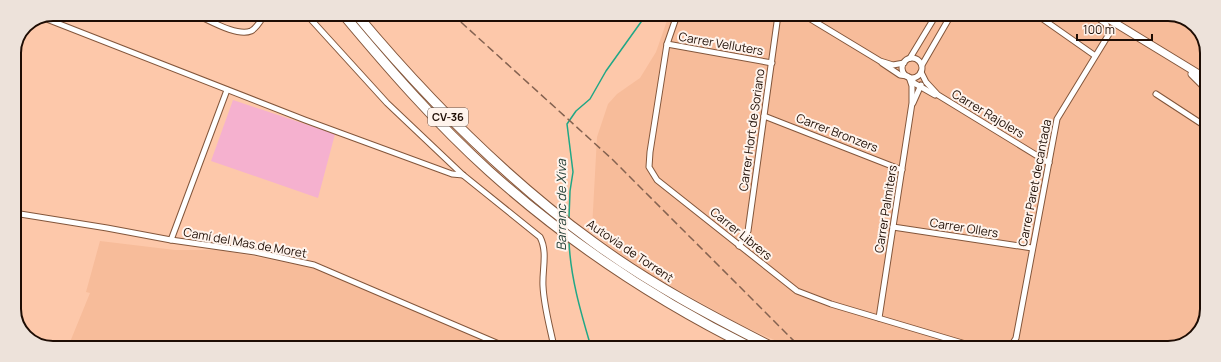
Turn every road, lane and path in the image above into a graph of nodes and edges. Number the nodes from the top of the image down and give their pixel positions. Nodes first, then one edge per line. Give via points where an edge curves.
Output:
1 (52, 21) edge
2 (211, 21) edge
3 (261, 21) edge
4 (312, 21) edge
5 (343, 21) edge
6 (349, 21) edge
7 (362, 21) edge
8 (367, 21) edge
9 (675, 21) edge
10 (777, 21) edge
11 (814, 21) edge
12 (932, 21) edge
13 (948, 21) edge
14 (1046, 21) edge
15 (1102, 21) edge
16 (1111, 21) edge
17 (667, 44) junction
18 (1094, 55) junction
19 (910, 58) junction
20 (880, 61) junction
21 (772, 62) junction
22 (1176, 62) junction
23 (904, 63) junction
24 (922, 65) junction
25 (922, 74) junction
26 (1200, 75) edge
27 (909, 76) junction
28 (1200, 81) edge
29 (420, 87) junction
30 (921, 87) junction
31 (227, 90) junction
32 (929, 92) junction
33 (1156, 94) dead end
34 (917, 96) junction
35 (938, 96) junction
36 (912, 103) junction
37 (764, 116) junction
38 (1200, 120) edge
39 (451, 134) junction
40 (1049, 163) junction
41 (902, 170) junction
42 (464, 175) junction
43 (21, 214) edge
44 (894, 227) junction
45 (171, 240) junction
46 (739, 246) junction
47 (1032, 248) junction
48 (878, 318) junction
49 (492, 341) edge
50 (553, 341) edge
51 (739, 341) edge
52 (761, 341) edge
53 (955, 341) edge
54 (1014, 341) edge

1 - 31 street
2 - 3 street via 240,34 252,31
4 - 42 street via 387,103
5 - 39 highway via 409,96
6 - 39 highway, Autovia de Torrent / CV-36
7 - 29 highway, Autovia de Torrent / CV-36
8 - 29 highway
9 - 17 street, Carrer Librers
10 - 21 street, Carrer Hort de Soriano
11 - 20 street, Carrer Rajolers
12 - 19 street
13 - 24 street
14 - 18 street
15 - 18 street, Carrer Paret decantada via 1106,24 1109,34
16 - 22 street
17 - 21 street, Carrer Velluters
17 - 46 street, Carrer Librers via 650,168 657,180
18 - 40 street, Carrer Paret decantada via 1057,119
19 - 23 street
19 - 24 street
20 - 23 street, Carrer Rajolers via 893,65
20 - 27 street, Carrer Rajolers via 900,75
21 - 37 street, Carrer Hort de Soriano
22 - 26 street
22 - 28 street
23 - 27 street via 903,69
24 - 25 street
25 - 27 street
25 - 30 street, Carrer Palmiters
25 - 35 street, Carrer Rajolers
27 - 30 street, Carrer Rajolers
27 - 36 street, Carrer Palmiters
29 - 52 highway, Autovia de Torrent / CV-36 via 497,164 594,243 672,294
30 - 32 street, Carrer Rajolers
30 - 34 street, Carrer Palmiters
31 - 42 street via 452,174
31 - 45 street
32 - 34 street
32 - 35 street, Carrer Rajolers
33 - 38 street
34 - 36 street, Carrer Palmiters
35 - 40 street, Carrer Rajolers
36 - 41 street, Carrer Palmiters
37 - 41 street, Carrer Bronzers
37 - 46 street, Carrer Hort de Soriano via 748,231
39 - 51 highway, Autovia de Torrent / CV-36 via 490,172 547,220 592,253 668,302
40 - 47 street, Carrer Paret decantada
41 - 44 street, Carrer Palmiters
42 - 50 street via 531,228 543,244 543,286
43 - 45 street, Camí del Mas de Moret
44 - 47 street, Carrer Ollers
44 - 48 street, Carrer Palmiters
45 - 49 street, Camí del Mas de Moret via 255,252 314,265
46 - 48 street, Carrer Librers via 797,291
47 - 54 street, Carrer Paret decantada
48 - 53 street, Carrer Librers

